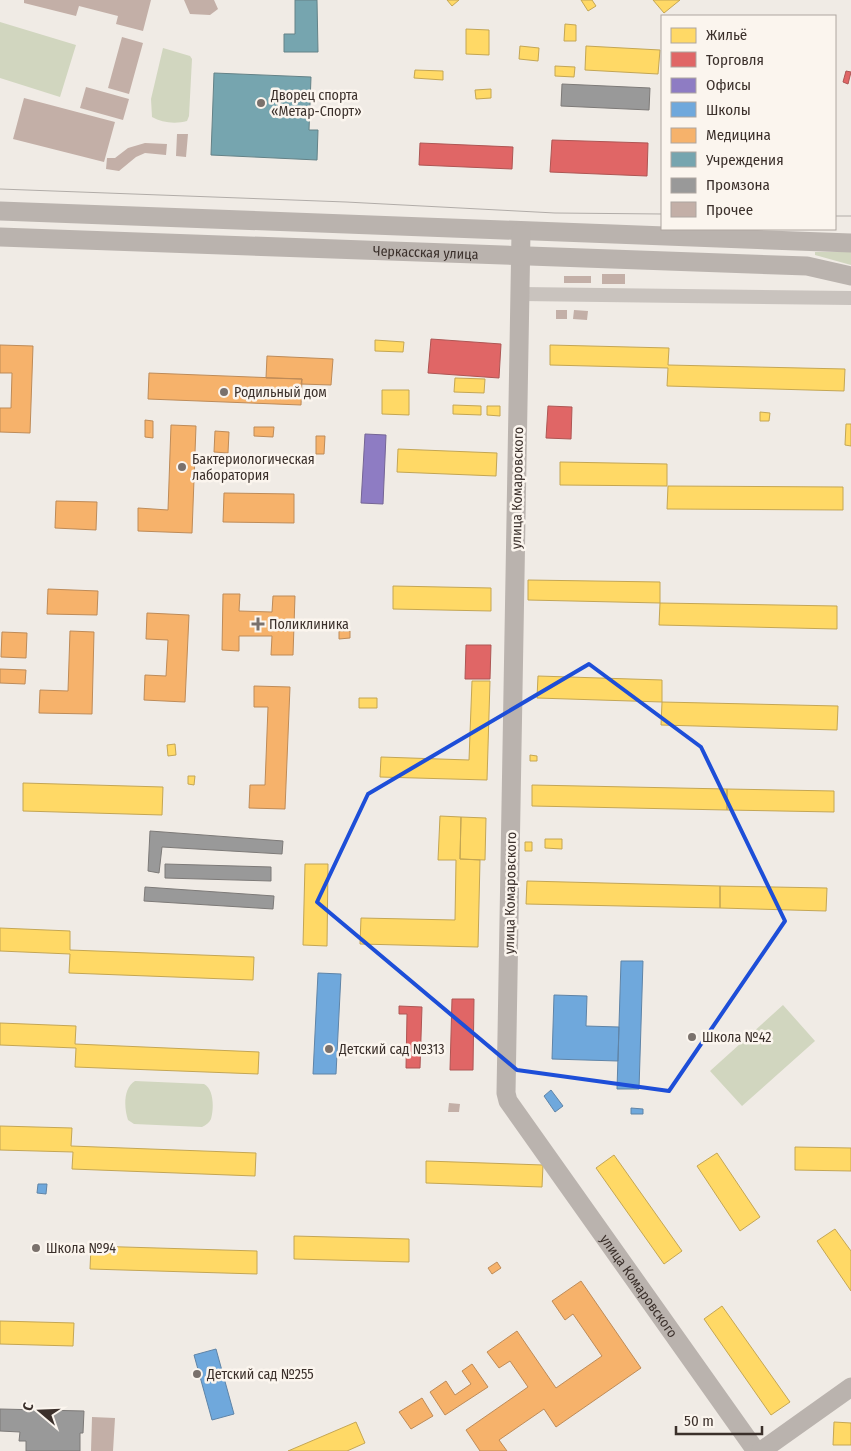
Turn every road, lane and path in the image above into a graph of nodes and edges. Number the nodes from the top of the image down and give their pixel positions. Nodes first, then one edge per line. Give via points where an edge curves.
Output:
1 (0, 212) edge
2 (521, 232) junction
3 (0, 237) edge
4 (851, 243) edge
5 (521, 256) junction
6 (851, 276) edge
7 (521, 294) junction
8 (851, 298) edge
9 (851, 1387) edge
10 (756, 1451) edge
11 (761, 1451) edge

1 - 2 main road, Черкасская улица
2 - 4 main road, Черкасская улица
2 - 5 main road, улица Комаровского
3 - 5 main road, Черкасская улица
5 - 6 main road, Черкасская улица via 807,266
5 - 7 main road, улица Комаровского
7 - 8 street
7 - 10 main road, улица Комаровского via 506,1093 508,1101 563,1180
9 - 11 main road

